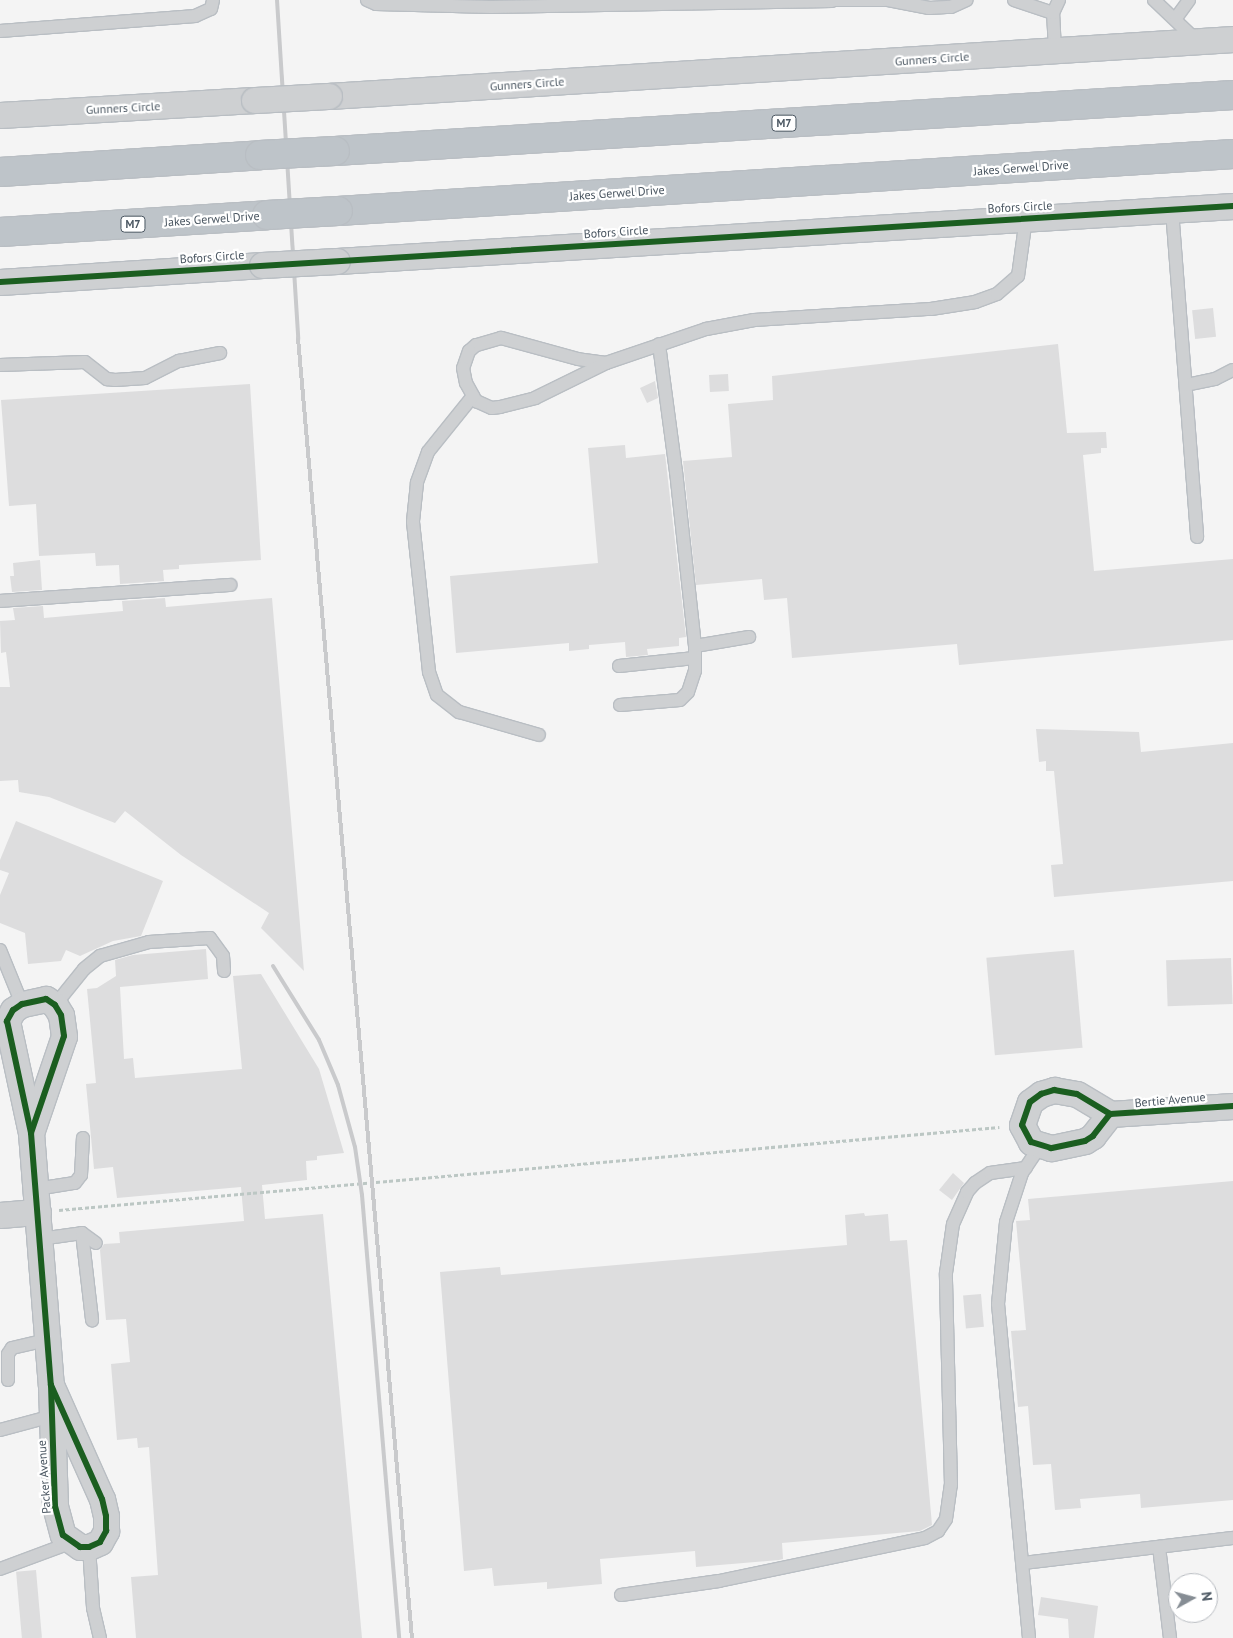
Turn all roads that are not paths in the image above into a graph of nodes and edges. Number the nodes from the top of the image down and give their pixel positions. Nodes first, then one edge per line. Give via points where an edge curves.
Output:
1 (213, 0) edge
2 (367, 0) edge
3 (886, 0) edge
4 (967, 0) edge
5 (1014, 0) edge
6 (1059, 0) edge
7 (1154, 0) edge
8 (1189, 0) edge
9 (831, 1) edge
10 (1053, 13) junction
11 (1176, 18) junction
12 (0, 31) edge
13 (1233, 40) edge
14 (1198, 42) junction
15 (1054, 50) junction
16 (1233, 95) edge
17 (0, 115) edge
18 (1233, 154) edge
19 (0, 172) edge
20 (1233, 206) edge
21 (1172, 210) junction
22 (1026, 218) junction
23 (0, 232) edge
24 (0, 282) edge
25 (659, 344) junction
26 (220, 353) dead end
27 (606, 363) junction
28 (0, 365) edge
29 (1233, 370) edge
30 (1186, 385) junction
31 (473, 396) junction
32 (1197, 537) dead end
33 (230, 585) dead end
34 (0, 602) edge
35 (749, 637) dead end
36 (695, 652) junction
37 (619, 666) dead end
38 (620, 705) dead end
39 (539, 735) dead end
40 (0, 950) edge
41 (224, 971) dead end
42 (55, 1005) junction
43 (12, 1006) edge
44 (1233, 1106) edge
45 (1110, 1114) junction
46 (31, 1133) junction
47 (83, 1138) dead end
48 (1040, 1146) junction
49 (1026, 1168) junction
50 (37, 1200) junction
51 (0, 1215) edge
52 (82, 1233) junction
53 (40, 1239) junction
54 (96, 1243) dead end
55 (92, 1320) dead end
56 (48, 1340) junction
57 (8, 1380) dead end
58 (51, 1385) junction
59 (52, 1416) junction
60 (0, 1430) edge
61 (1233, 1538) edge
62 (80, 1545) junction
63 (1159, 1546) junction
64 (1023, 1563) junction
65 (0, 1569) edge
66 (620, 1594) dead end
67 (100, 1638) edge
68 (1029, 1638) edge
69 (1170, 1638) edge

1 - 12 lane via 211,9 194,16
2 - 9 lane via 376,4 491,8
3 - 4 lane via 929,8 951,8
3 - 9 lane
5 - 10 lane
6 - 10 lane
7 - 11 lane
8 - 11 lane
10 - 15 lane
11 - 14 lane
13 - 14 street, Gunners Circle
14 - 15 street, Gunners Circle
15 - 17 street, Gunners Circle, bridge
16 - 19 highway, M7, bridge
18 - 23 highway, Jakes Gerwel Drive / M7, bridge
20 - 21 street, Bofors Circle
21 - 22 street, Bofors Circle
21 - 30 lane
22 - 24 street, Bofors Circle, bridge
22 - 25 lane, Bofors Circle via 1018,276 997,294 976,302 931,309 754,320 706,329
25 - 27 lane, Bofors Circle
25 - 36 lane
26 - 28 lane via 179,362 145,378 115,380 107,380 92,364 85,362
27 - 31 lane, Bofors Circle via 516,404 492,408
27 - 31 lane, Bofors Circle via 578,359 516,340 489,340 469,351 465,360 466,383
29 - 30 lane via 1214,379
30 - 32 lane
31 - 39 lane via 428,452 417,483 413,522 429,672 437,696 459,712
33 - 34 lane
35 - 36 lane
36 - 37 lane
36 - 38 lane via 692,682 680,700
40 - 43 lane
41 - 42 lane via 223,956 210,938 149,942 100,956 84,969
42 - 43 street via 46,999
42 - 46 street, Packer Avenue via 64,1023 64,1036
43 - 46 street, Packer Avenue via 7,1021 8,1038
44 - 45 street, Bertie Avenue
45 - 48 street via 1094,1136 1085,1141 1051,1148
45 - 48 street via 1077,1094 1054,1090 1041,1094 1030,1102 1022,1125 1026,1138
46 - 50 street, Packer Avenue
47 - 50 lane via 81,1175 75,1183
48 - 49 lane
49 - 64 lane via 1006,1222 998,1304
49 - 66 lane via 990,1173 975,1183 966,1192 953,1224 946,1273 951,1485 946,1519 938,1531 925,1538 728,1579
50 - 51 street
50 - 53 street, Packer Avenue
52 - 53 lane
52 - 54 lane
52 - 55 lane
53 - 56 street, Packer Avenue
56 - 57 lane via 12,1348 8,1354
56 - 58 street, Packer Avenue
58 - 59 street, Packer Avenue
58 - 62 street, Packer Avenue via 102,1499 106,1516 106,1531 100,1542
59 - 60 lane
59 - 62 street, Packer Avenue via 55,1506 63,1535
61 - 63 lane
62 - 65 lane
62 - 67 lane
63 - 64 lane
63 - 69 lane
64 - 68 lane

